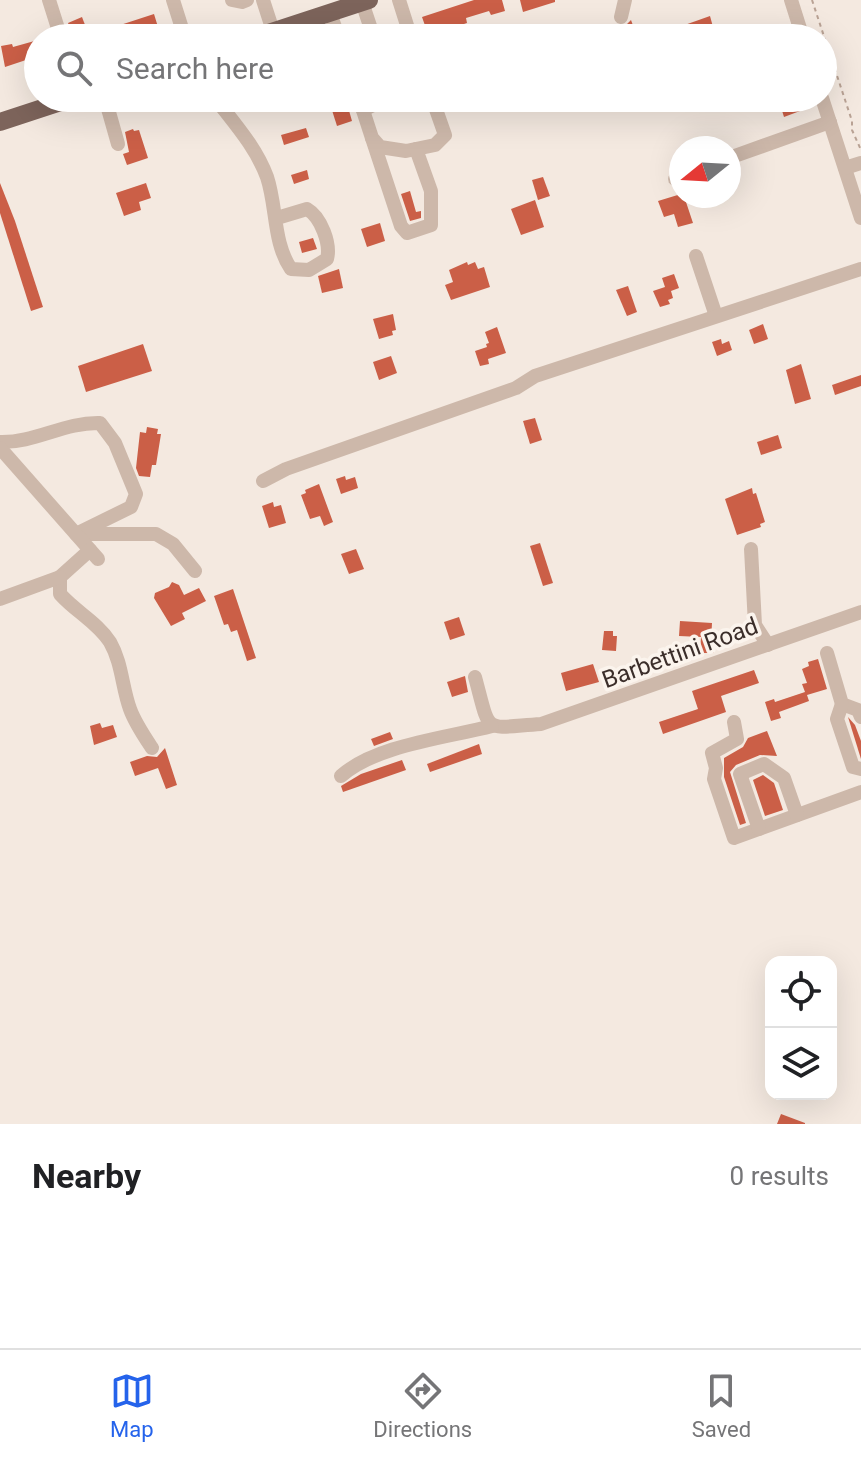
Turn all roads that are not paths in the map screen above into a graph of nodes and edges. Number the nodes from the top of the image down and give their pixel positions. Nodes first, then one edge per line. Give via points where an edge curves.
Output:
1 (49, 0) edge
2 (173, 0) edge
3 (232, 0) edge
4 (247, 0) edge
5 (263, 0) edge
6 (399, 0) edge
7 (625, 0) edge
8 (791, 0) edge
9 (360, 2) edge
10 (330, 13) junction
11 (621, 17) dead end
12 (57, 24) edge
13 (181, 24) edge
14 (271, 24) edge
15 (295, 24) edge
16 (334, 24) edge
17 (369, 24) edge
18 (407, 24) edge
19 (799, 24) edge
20 (30, 112) edge
21 (109, 112) edge
22 (226, 112) edge
23 (364, 112) edge
24 (437, 112) edge
25 (827, 112) edge
26 (0, 122) edge
27 (830, 122) junction
28 (372, 138) junction
29 (118, 144) dead end
30 (416, 149) junction
31 (741, 154) edge
32 (861, 163) edge
33 (845, 168) junction
34 (277, 218) junction
35 (861, 218) edge
36 (696, 256) dead end
37 (861, 269) edge
38 (861, 278) edge
39 (716, 316) junction
40 (516, 388) junction
41 (0, 445) edge
42 (263, 481) dead end
43 (76, 534) junction
44 (751, 549) dead end
45 (195, 571) dead end
46 (60, 577) junction
47 (0, 599) edge
48 (861, 612) edge
49 (768, 645) junction
50 (827, 653) dead end
51 (475, 677) dead end
52 (842, 704) junction
53 (861, 717) edge
54 (734, 722) dead end
55 (492, 726) junction
56 (152, 748) dead end
57 (861, 769) edge
58 (341, 776) dead end
59 (861, 792) edge
60 (797, 815) junction
61 (759, 829) junction

1 - 12 street
2 - 13 street
3 - 4 street
5 - 14 street
6 - 18 street
7 - 11 street
8 - 19 street
9 - 10 main road
9 - 17 street
10 - 15 main road
10 - 16 street
20 - 26 main road
21 - 29 street
22 - 34 street via 267,176
23 - 28 street
24 - 30 street via 445,135 435,145
25 - 27 street
27 - 31 street
27 - 33 street
28 - 30 street via 380,147
28 - 30 street via 407,233 431,225 431,191
32 - 33 street
33 - 35 street
34 - 34 street via 280,247 291,269 309,270 327,259 329,250 316,214 307,209
36 - 39 street
37 - 39 street
38 - 40 street
39 - 40 street via 535,376
40 - 42 street
41 - 43 street
41 - 43 street via 80,422 100,423 115,443 136,494 131,507
43 - 45 street via 156,534 173,544
43 - 46 street via 94,554
44 - 49 street via 755,625
46 - 47 street
46 - 56 street via 60,594 95,623 119,659 130,711
48 - 49 street, Barbettini Road
49 - 55 street, Barbettini Road via 541,724
50 - 52 street
51 - 55 street
52 - 53 street via 858,710
52 - 57 street via 837,719 853,767
54 - 61 street via 737,739 712,753 714,779 734,838
55 - 58 street, Barbettini Road via 401,746 352,766
59 - 60 street
60 - 61 street
60 - 61 street via 784,778 764,764 740,774

